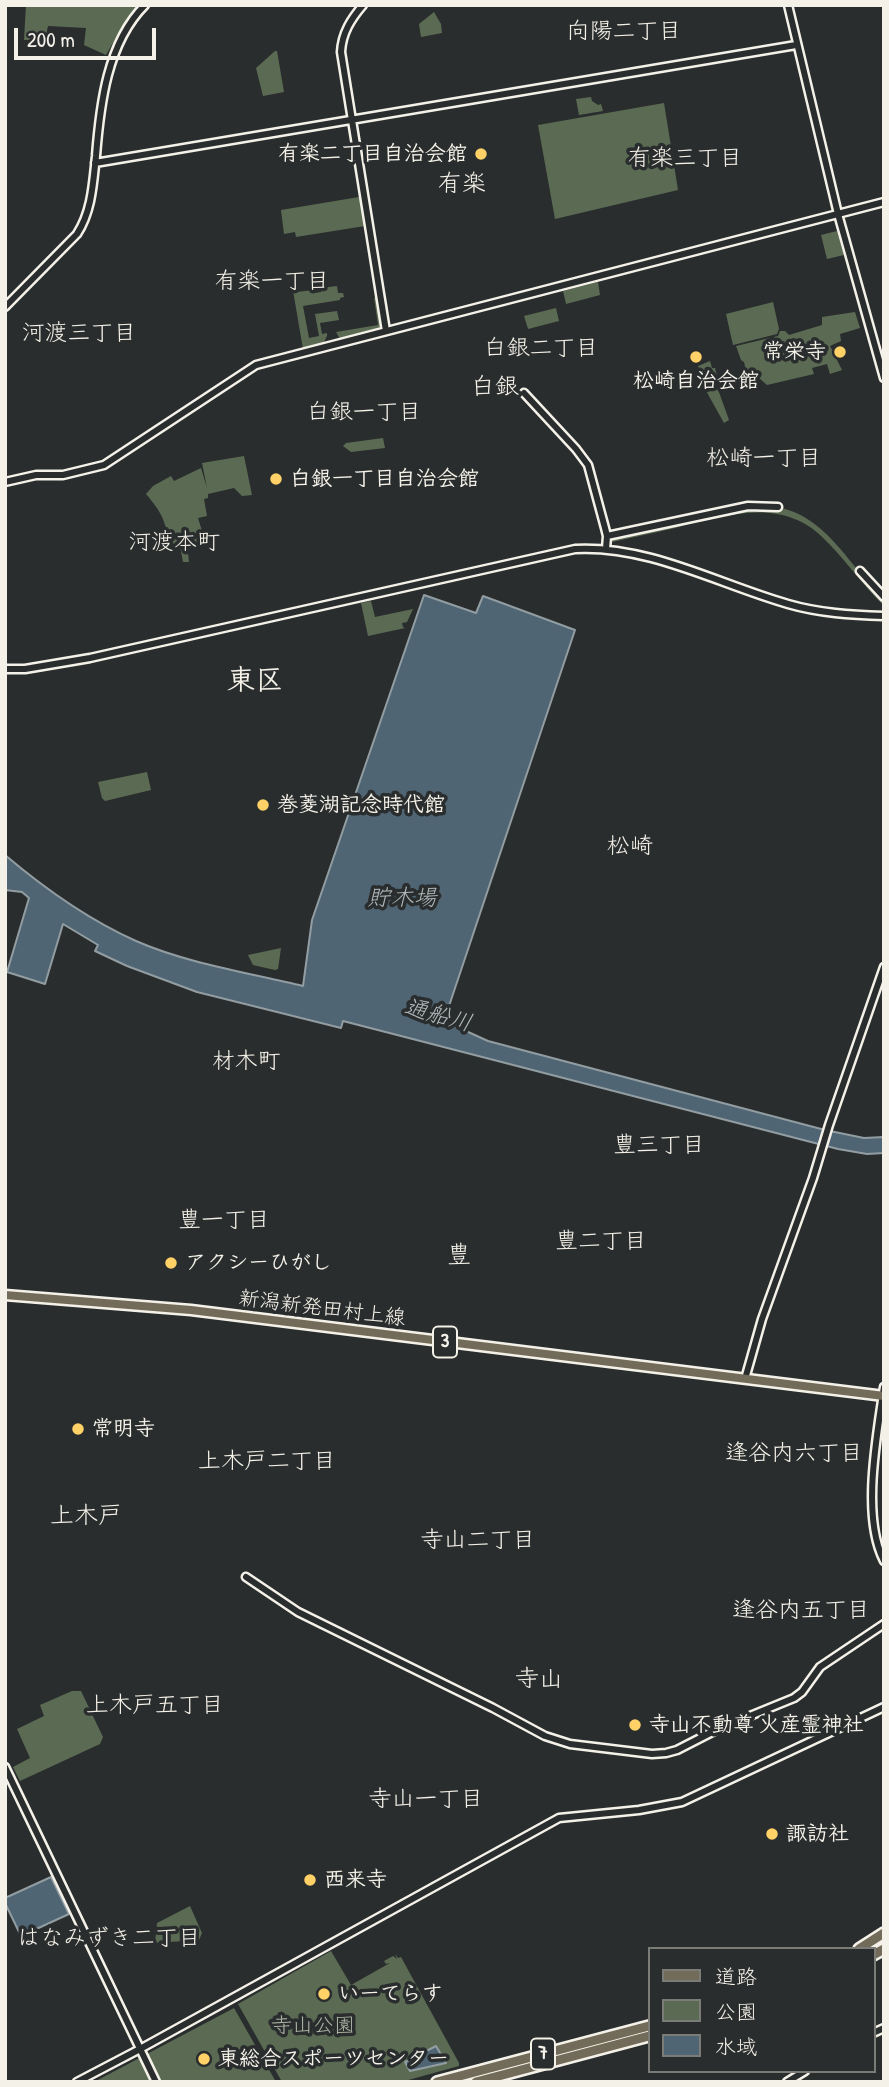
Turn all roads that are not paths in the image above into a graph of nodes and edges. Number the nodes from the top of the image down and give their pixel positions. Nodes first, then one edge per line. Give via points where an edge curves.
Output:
1 (145, 5) edge
2 (351, 5) edge
3 (788, 5) edge
4 (361, 8) edge
5 (796, 45) junction
6 (352, 120) junction
7 (95, 163) junction
8 (884, 202) edge
9 (838, 214) junction
10 (5, 307) edge
11 (386, 331) junction
12 (884, 379) edge
13 (524, 393) dead end
14 (5, 482) edge
15 (778, 507) dead end
16 (607, 536) junction
17 (606, 549) junction
18 (860, 571) dead end
19 (884, 597) edge
20 (884, 616) edge
21 (5, 669) edge
22 (884, 967) edge
23 (5, 1295) edge
24 (745, 1378) junction
25 (883, 1393) edge
26 (884, 1561) edge
27 (246, 1577) dead end
28 (884, 1624) edge
29 (884, 1707) edge
30 (5, 1767) edge
31 (884, 1935) edge
32 (864, 1947) edge
33 (648, 2026) edge
34 (648, 2036) edge
35 (140, 2049) junction
36 (77, 2082) edge
37 (156, 2082) edge
38 (437, 2082) edge
39 (477, 2082) edge

1 - 7 street via 114,56
2 - 4 street
3 - 5 street
4 - 6 street via 343,37 341,52
5 - 6 street
5 - 9 street
6 - 7 street
6 - 11 street
7 - 10 street via 90,203 77,234
8 - 9 street
9 - 11 street
9 - 12 street
11 - 14 street via 256,365 104,465
13 - 16 street via 588,465
15 - 16 street via 748,506
16 - 17 street
17 - 20 street via 639,555 790,605
17 - 21 street via 551,553 82,659 25,670
18 - 19 street
22 - 24 street via 761,1319
23 - 24 main road, 新潟新発田村上線 / 3 via 191,1310
24 - 25 main road, 新潟新発田村上線 / 3
25 - 26 street via 872,1504
27 - 28 street via 298,1612 545,1736 570,1744 652,1754 677,1750 794,1698 820,1667
29 - 35 street via 682,1802 559,1818
30 - 35 street
31 - 32 highway
33 - 38 highway, 7
34 - 39 highway, 7
35 - 36 street
35 - 37 street

